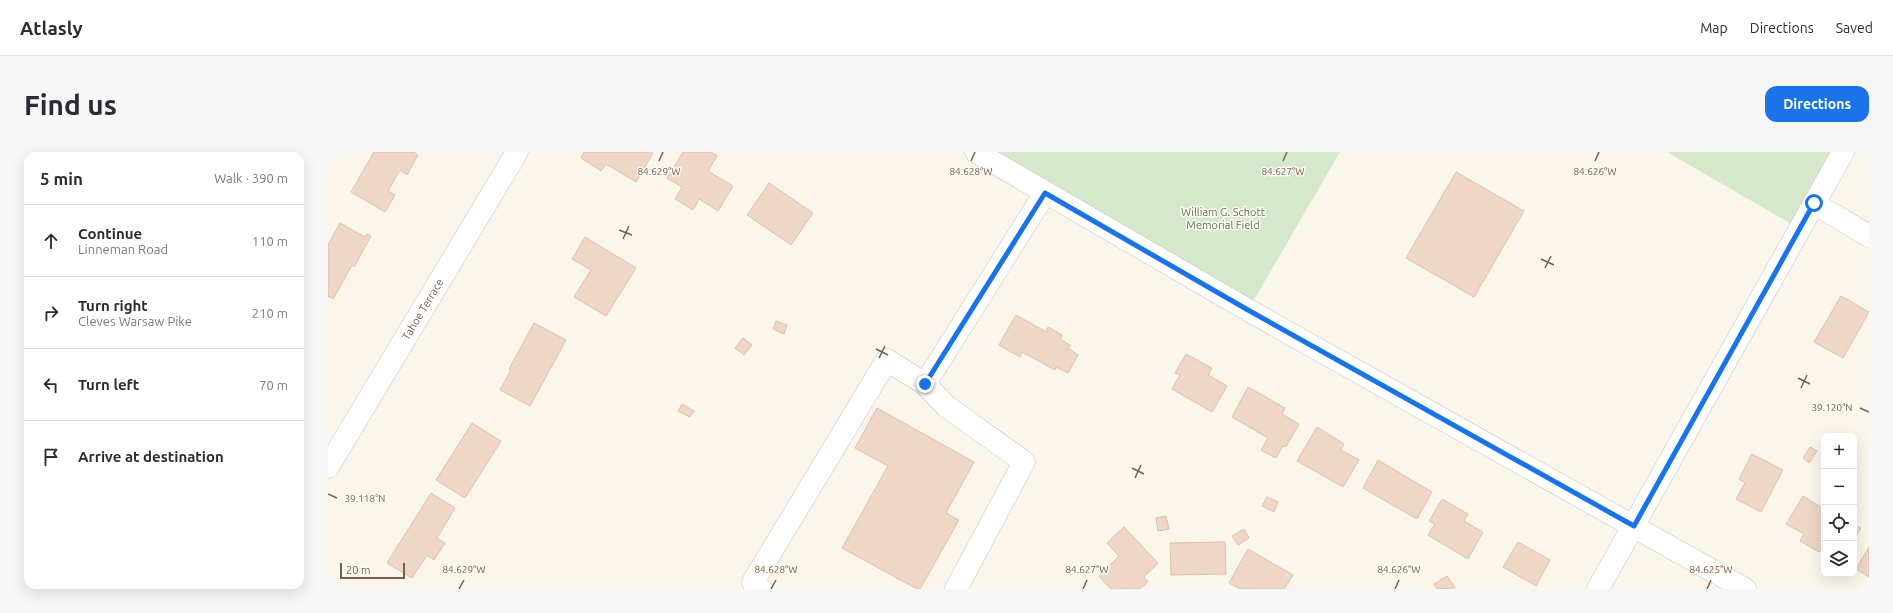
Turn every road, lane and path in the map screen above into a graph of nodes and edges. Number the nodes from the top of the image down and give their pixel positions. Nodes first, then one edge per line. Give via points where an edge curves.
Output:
1 (517, 152) edge
2 (976, 152) edge
3 (1843, 152) edge
4 (1045, 193) junction
5 (1814, 203) junction
6 (1869, 236) edge
7 (925, 384) junction
8 (328, 467) edge
9 (1634, 526) junction
10 (761, 589) edge
11 (956, 589) edge
12 (1598, 589) edge
13 (1745, 589) edge

1 - 8 street, Tahoe Terrace
2 - 4 street
3 - 5 street
4 - 7 street
4 - 9 street via 1241,307
5 - 6 street
5 - 9 street
7 - 10 street via 886,360 753,582
7 - 11 street via 946,406 1024,462
9 - 12 street
9 - 13 street

